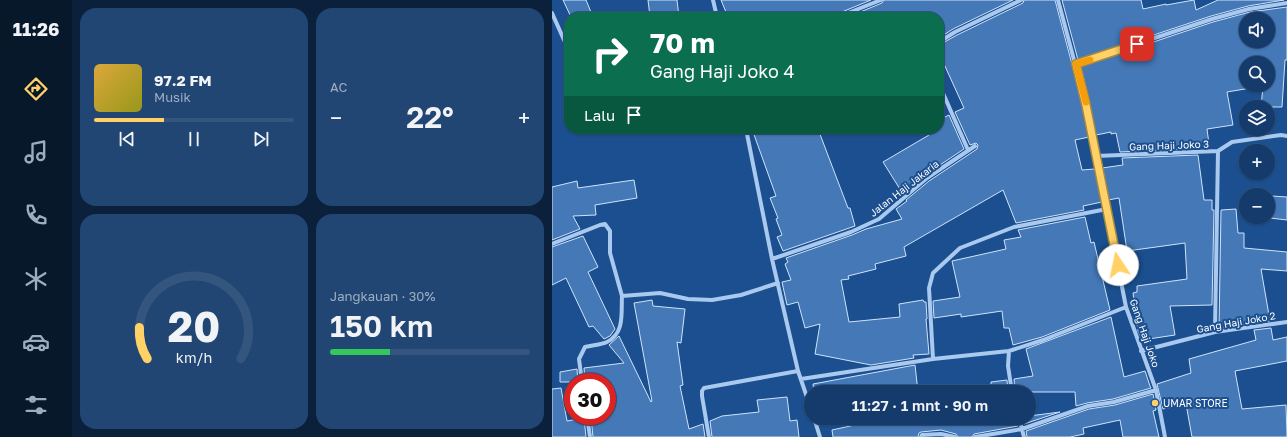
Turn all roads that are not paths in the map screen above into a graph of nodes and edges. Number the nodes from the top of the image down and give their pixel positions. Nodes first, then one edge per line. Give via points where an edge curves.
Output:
1 (713, 0) edge
2 (881, 0) edge
3 (1021, 0) edge
4 (1058, 0) edge
5 (1287, 3) edge
6 (716, 12) edge
7 (851, 12) edge
8 (552, 14) edge
9 (944, 39) edge
10 (564, 40) edge
11 (1076, 64) junction
12 (944, 95) edge
13 (747, 134) edge
14 (1287, 136) edge
15 (975, 146) dead end
16 (968, 150) junction
17 (1218, 151) junction
18 (1096, 156) junction
19 (1107, 209) junction
20 (552, 244) edge
21 (772, 259) junction
22 (778, 283) junction
23 (622, 296) junction
24 (1126, 307) junction
25 (1287, 322) edge
26 (1215, 332) junction
27 (1009, 351) junction
28 (1141, 351) junction
29 (933, 359) junction
30 (798, 371) junction
31 (581, 373) edge
32 (801, 379) junction
33 (1011, 385) edge
34 (804, 388) edge
35 (1156, 390) junction
36 (588, 425) edge
37 (816, 425) edge
38 (1021, 425) edge
39 (1022, 429) junction
40 (590, 437) edge
41 (709, 437) edge
42 (820, 437) edge
43 (921, 437) edge
44 (955, 437) edge
45 (975, 437) edge
46 (1024, 437) edge
47 (1165, 437) edge

1 - 6 street
2 - 7 street
3 - 9 street
4 - 11 street, Gang Haji Joko
5 - 11 street via 1249,9 1212,19
8 - 10 street
11 - 18 street, Gang Haji Joko
12 - 16 street
13 - 21 street
14 - 17 street, Gang Haji Joko 3 via 1232,142
15 - 16 street, Jalan Haji Jakaria
16 - 21 street, Jalan Haji Jakaria via 927,178 879,219 851,232
17 - 18 street, Gang Haji Joko 3
17 - 26 street
18 - 19 street, Gang Haji Joko
19 - 24 street, Gang Haji Joko
19 - 29 street via 1014,227 960,248 933,273 929,288
20 - 23 street via 605,224 610,231 610,252
21 - 22 street
22 - 23 street via 741,295 712,300 688,299 660,293
22 - 30 street
23 - 31 street via 622,324 618,333 607,342 585,347 579,359
24 - 27 street
24 - 28 street, Gang Haji Joko
25 - 26 street, Gang Haji Joko 2
26 - 28 street, Gang Haji Joko 2
27 - 29 street
27 - 33 street
28 - 35 street, Gang Haji Joko
29 - 32 street
30 - 32 street
30 - 41 street via 704,388 702,396
32 - 34 street
35 - 39 street via 1114,402 1088,406
35 - 47 street, Gang Haji Joko
36 - 40 street
37 - 42 street
38 - 39 street
39 - 45 street
39 - 46 street
43 - 44 street via 941,434

